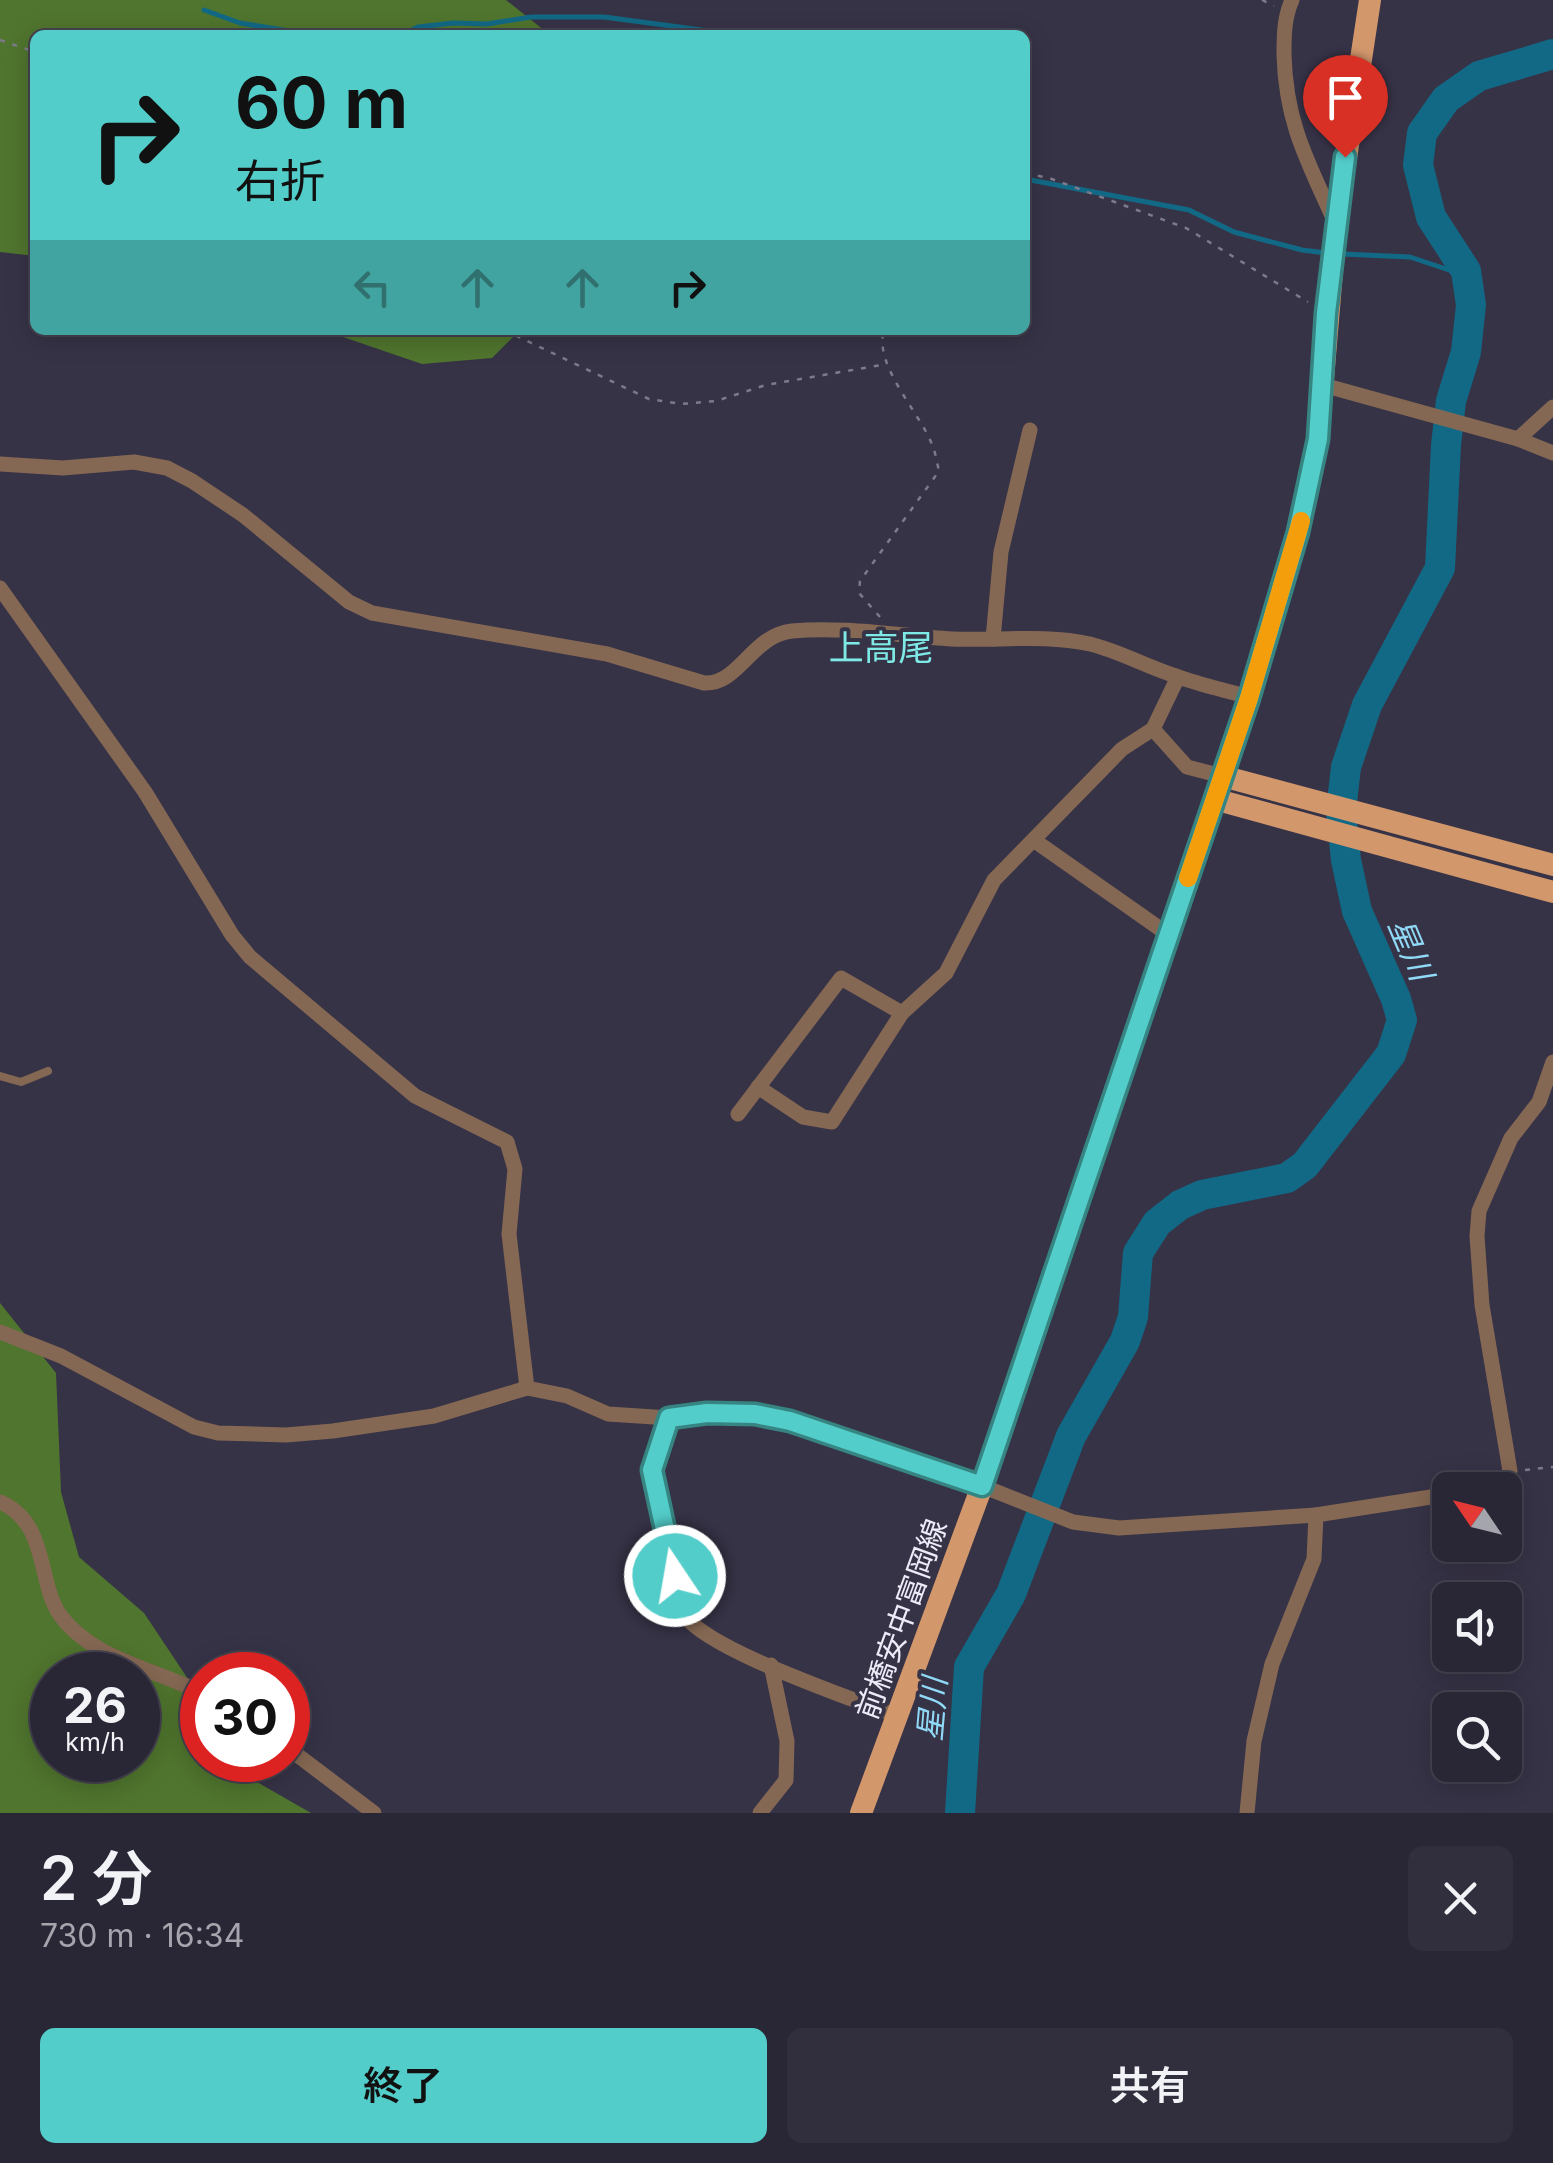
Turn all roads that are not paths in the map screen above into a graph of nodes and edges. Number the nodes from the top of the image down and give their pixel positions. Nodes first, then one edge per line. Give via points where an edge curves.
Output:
1 (1292, 0) edge
2 (1370, 0) edge
3 (1336, 224) junction
4 (1323, 385) junction
5 (1553, 407) edge
6 (1030, 430) dead end
7 (1518, 439) junction
8 (1553, 453) edge
9 (0, 464) edge
10 (0, 588) edge
11 (993, 639) junction
12 (1178, 677) junction
13 (1249, 698) junction
14 (1152, 729) junction
15 (1222, 776) junction
16 (1214, 799) junction
17 (1035, 842) junction
18 (1553, 865) edge
19 (1553, 892) edge
20 (1168, 935) junction
21 (902, 1013) junction
22 (1553, 1062) edge
23 (48, 1071) dead end
24 (0, 1076) edge
25 (758, 1087) junction
26 (738, 1114) dead end
27 (0, 1332) edge
28 (527, 1388) junction
29 (669, 1418) junction
30 (1509, 1472) edge
31 (982, 1486) junction
32 (1432, 1497) edge
33 (0, 1502) edge
34 (1316, 1515) junction
35 (770, 1665) junction
36 (180, 1684) edge
37 (898, 1717) junction
38 (310, 1765) edge
39 (374, 1813) edge
40 (760, 1813) edge
41 (860, 1813) edge
42 (1247, 1813) edge

1 - 3 street via 1284,38 1292,126
2 - 3 main road, 前橋安中富岡線
3 - 4 main road, 前橋安中富岡線
4 - 7 street
4 - 13 main road, 前橋安中富岡線 via 1310,485
5 - 7 street
6 - 11 street via 1001,552
7 - 8 street
9 - 11 street via 134,462 167,468 244,515 349,602 372,613 607,654 704,684 716,684 763,641 787,631
10 - 28 street via 145,792 250,957 415,1096 507,1142 515,1168 509,1234
11 - 12 street via 1090,644
12 - 13 street
12 - 14 street
13 - 15 main road, 前橋安中富岡線
14 - 15 street via 1187,768
14 - 17 street via 1122,749
15 - 16 main road, 前橋安中富岡線
15 - 18 main road
16 - 19 main road
16 - 20 main road, 前橋安中富岡線
17 - 20 street
17 - 21 street via 994,880 946,973
20 - 31 main road, 前橋安中富岡線
21 - 25 street via 841,978
21 - 25 street via 832,1122 803,1117
22 - 30 street via 1480,1211 1477,1236
23 - 24 lane via 21,1082
25 - 26 street
27 - 28 street via 218,1433 333,1432 434,1416
28 - 29 street via 608,1414
29 - 31 street via 755,1414 790,1421
29 - 35 street via 652,1470 685,1616 694,1628
31 - 34 street via 1073,1522 1119,1528
31 - 37 main road, 前橋安中富岡線
32 - 34 street
33 - 36 street via 22,1516 34,1538 58,1613 110,1655
34 - 42 street via 1314,1559 1272,1664 1254,1740
35 - 37 street
35 - 40 street via 787,1741 786,1780
37 - 41 main road, 前橋安中富岡線
38 - 39 street

